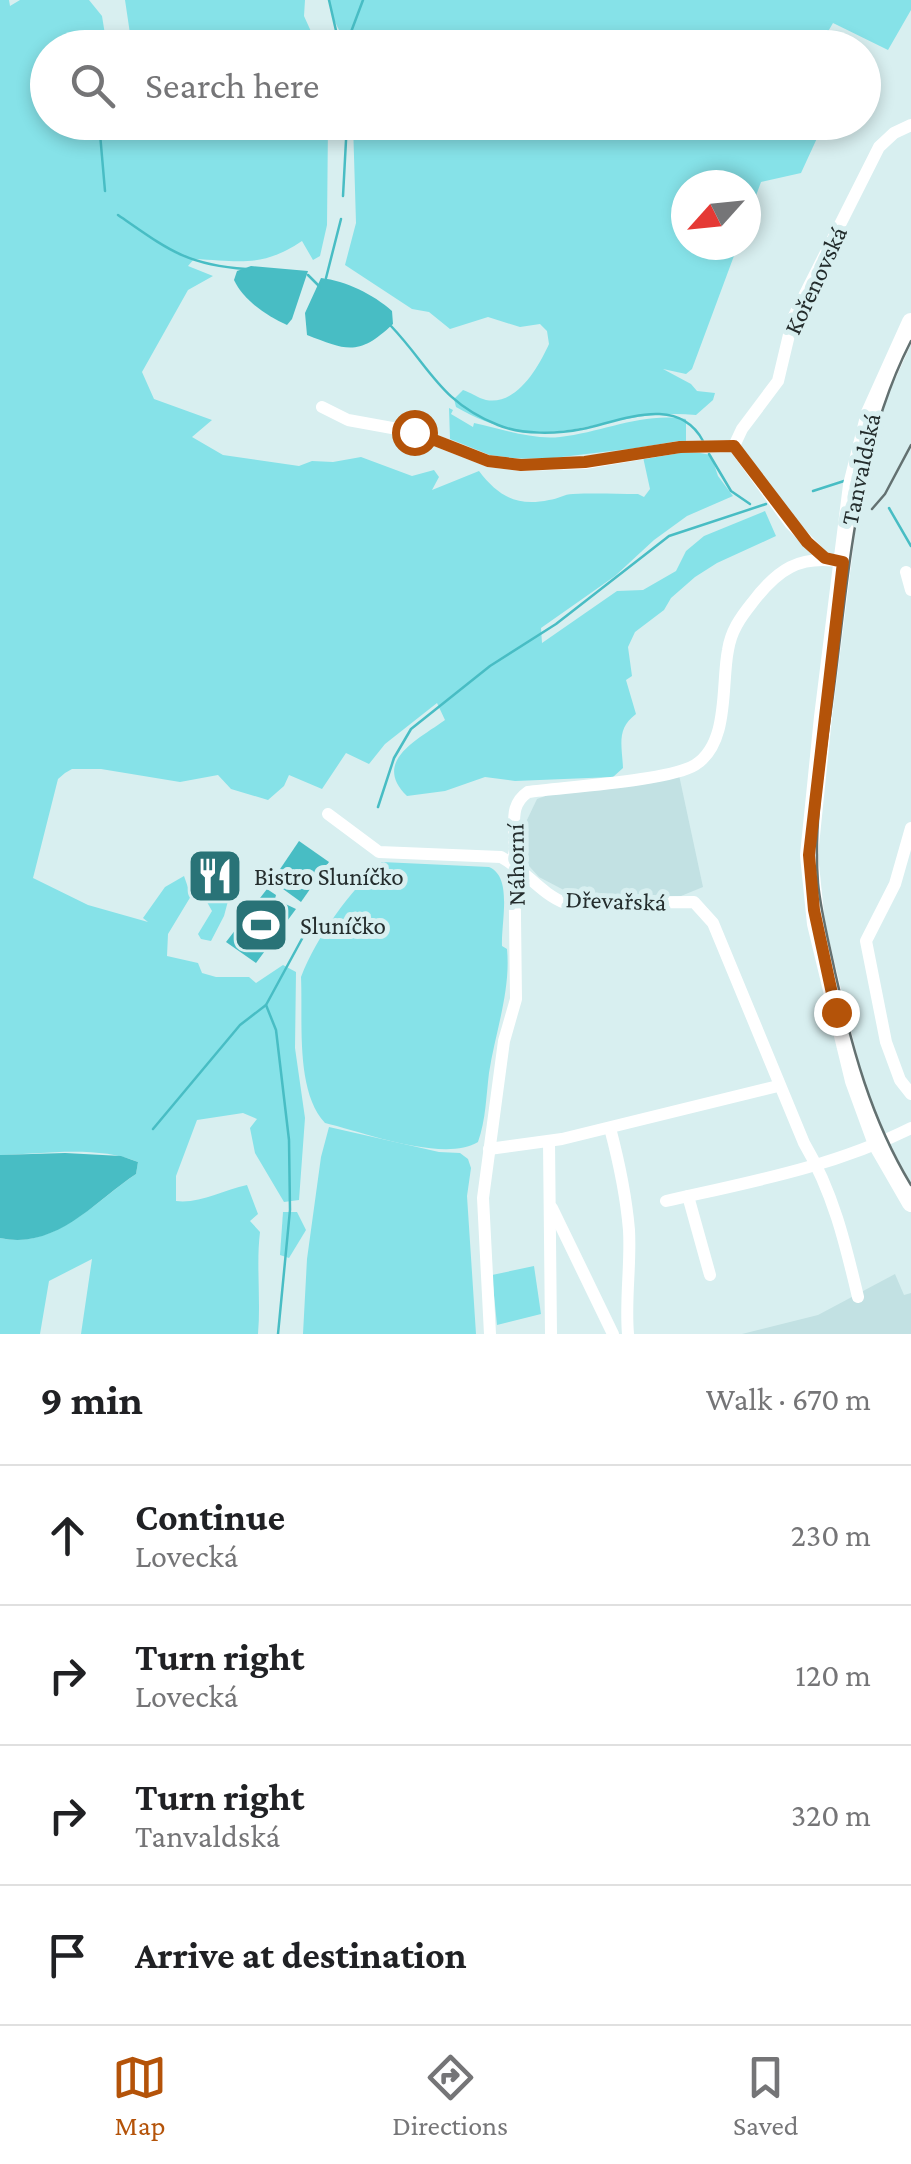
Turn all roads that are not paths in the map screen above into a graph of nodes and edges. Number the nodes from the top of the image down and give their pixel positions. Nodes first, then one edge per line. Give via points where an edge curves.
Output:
1 (911, 125) edge
2 (911, 322) edge
3 (322, 407) dead end
4 (734, 446) junction
5 (834, 560) junction
6 (906, 572) dead end
7 (911, 590) edge
8 (328, 814) dead end
9 (911, 828) edge
10 (514, 865) junction
11 (778, 1086) junction
12 (911, 1094) edge
13 (610, 1128) junction
14 (911, 1128) edge
15 (549, 1142) junction
16 (877, 1144) junction
17 (489, 1148) junction
18 (818, 1166) junction
19 (688, 1196) junction
20 (666, 1200) dead end
21 (548, 1202) junction
22 (911, 1203) edge
23 (710, 1275) dead end
24 (858, 1297) dead end
25 (490, 1334) edge
26 (551, 1334) edge
27 (613, 1334) edge
28 (628, 1334) edge

1 - 4 street, Kořenovská via 879,148 793,318 778,381
2 - 5 main road, Tanvaldská via 866,426
3 - 4 street via 488,461 521,465
4 - 5 street via 790,523
5 - 10 street, Náhorní via 802,562 776,574 734,626 717,728 695,764 661,775 528,792 514,808
5 - 16 main road, Tanvaldská via 810,885 848,1062
6 - 7 street
8 - 10 street via 379,852 501,858
9 - 12 street via 896,884 866,941 886,1042
10 - 11 street, Dřevařská via 566,903 694,902 704,909
10 - 17 street, Náhorní via 516,999
11 - 13 street
11 - 18 street, Dřevařská
13 - 15 street
13 - 28 street via 629,1232
14 - 16 street
15 - 17 street
15 - 21 street
16 - 18 street
16 - 22 main road, Tanvaldská
17 - 25 street, Náhorní via 483,1198
18 - 19 street
18 - 24 street, Dřevařská via 842,1227
19 - 20 street
19 - 23 street
21 - 26 street
21 - 27 street

